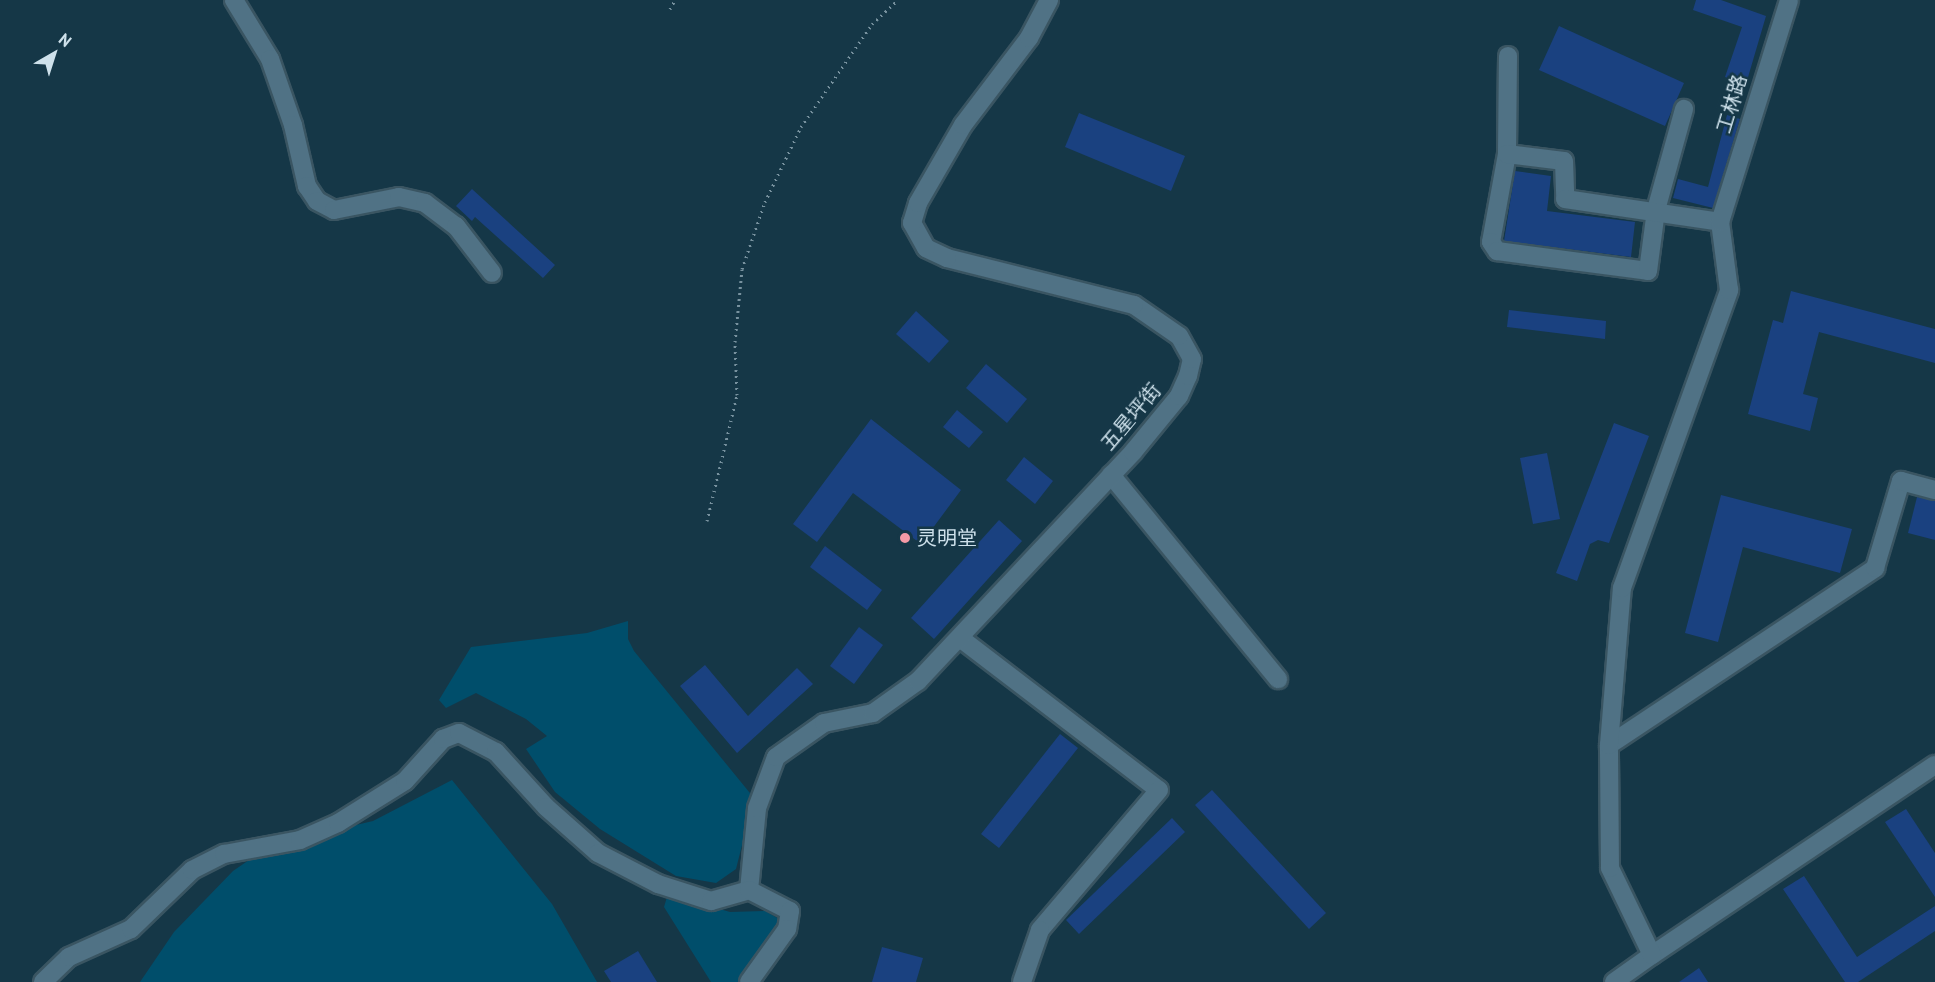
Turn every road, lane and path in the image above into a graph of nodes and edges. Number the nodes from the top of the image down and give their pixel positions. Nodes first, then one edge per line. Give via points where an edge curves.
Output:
1 (234, 0) edge
2 (675, 0) edge
3 (898, 0) edge
4 (1048, 0) edge
5 (1789, 0) edge
6 (670, 9) dead end
7 (1508, 56) dead end
8 (1684, 109) dead end
9 (1507, 154) junction
10 (1656, 210) junction
11 (1720, 222) junction
12 (492, 273) dead end
13 (1111, 474) junction
14 (1935, 490) edge
15 (707, 521) dead end
16 (960, 638) junction
17 (1278, 679) dead end
18 (1609, 745) junction
19 (1935, 765) edge
20 (749, 890) junction
21 (1652, 955) junction
22 (43, 982) edge
23 (749, 982) edge
24 (1022, 982) edge
25 (1614, 982) edge

1 - 12 street via 270,59 294,125 307,186 317,201 334,210 399,197 425,203 456,226
2 - 6 path
3 - 15 path via 872,24 801,127 765,202 742,269 737,395
4 - 13 street, 五星坪街 via 1029,38 963,124 918,203 912,223 926,248 947,258 1134,304 1179,336 1192,359 1179,396
5 - 11 street, 工林路
7 - 9 street
8 - 10 street
9 - 10 street via 1564,161 1565,199
9 - 10 street via 1491,242 1497,251 1648,271
10 - 11 street
11 - 18 street via 1729,290 1622,588
13 - 16 street, 五星坪街
13 - 17 street
14 - 18 street via 1901,481 1875,568
16 - 20 street, 五星坪街 via 918,681 873,713 824,723 776,758 757,808
16 - 24 street via 1159,790 1040,930
18 - 21 street via 1610,868
19 - 21 street
20 - 22 street via 711,901 658,884 598,853 546,807 496,752 459,733 443,739 405,781 338,823 300,840 224,854 192,870 131,929 69,957
20 - 23 street via 790,911 787,929
21 - 25 street

